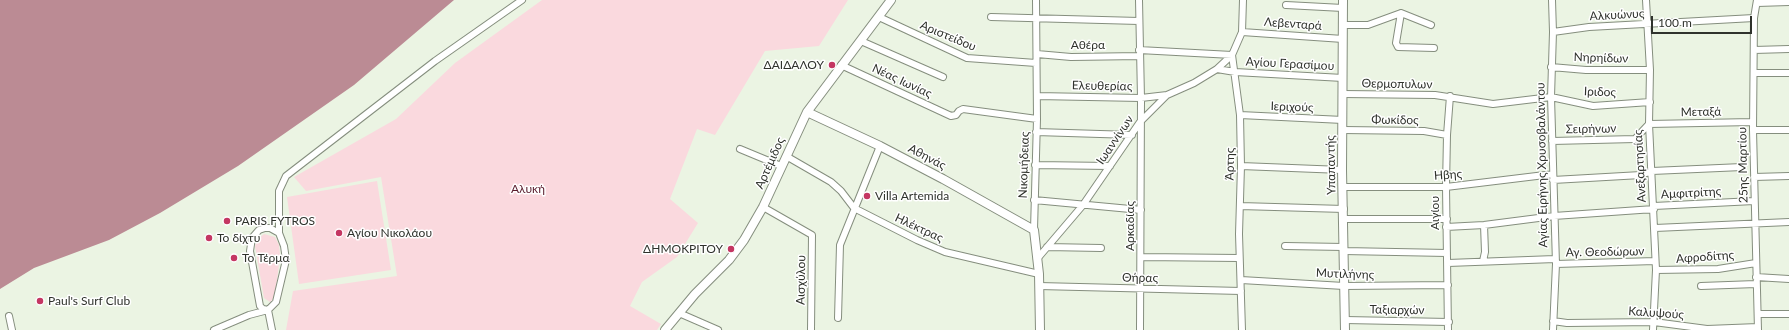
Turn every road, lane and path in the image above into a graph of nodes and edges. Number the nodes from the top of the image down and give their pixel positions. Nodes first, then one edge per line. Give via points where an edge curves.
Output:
1 (522, 0) edge
2 (891, 0) edge
3 (1036, 0) edge
4 (1139, 0) edge
5 (1243, 0) edge
6 (1552, 0) edge
7 (1646, 0) edge
8 (1757, 1) edge
9 (1789, 2) edge
10 (1343, 4) edge
11 (1286, 5) dead end
12 (1401, 13) junction
13 (879, 16) junction
14 (990, 16) dead end
15 (1036, 18) junction
16 (1754, 18) junction
17 (1139, 21) junction
18 (1343, 25) junction
19 (1431, 25) dead end
20 (1648, 25) junction
21 (1242, 32) junction
22 (1553, 32) junction
23 (1343, 39) junction
24 (861, 41) junction
25 (1434, 48) dead end
26 (1789, 49) edge
27 (1754, 50) junction
28 (1139, 53) junction
29 (1037, 54) junction
30 (1232, 55) junction
31 (1036, 63) junction
32 (841, 65) junction
33 (1551, 67) junction
34 (1217, 69) junction
35 (1650, 70) junction
36 (1235, 72) junction
37 (1754, 73) junction
38 (1789, 73) edge
39 (943, 78) dead end
40 (1343, 78) junction
41 (1343, 94) junction
42 (1167, 95) junction
43 (1037, 96) junction
44 (1450, 96) junction
45 (1551, 97) junction
46 (1141, 98) junction
47 (1650, 102) junction
48 (807, 112) junction
49 (1240, 115) junction
50 (1037, 119) junction
51 (1343, 120) junction
52 (1140, 122) junction
53 (1753, 122) junction
54 (1648, 124) junction
55 (1343, 130) junction
56 (1753, 130) junction
57 (1789, 130) edge
58 (1036, 132) junction
59 (1132, 135) junction
60 (1447, 135) junction
61 (1649, 138) junction
62 (1635, 139) junction
63 (1552, 141) junction
64 (880, 146) junction
65 (740, 149) dead end
66 (786, 156) junction
67 (1035, 165) junction
68 (781, 166) junction
69 (1110, 166) junction
70 (1241, 166) junction
71 (1742, 168) dead end
72 (1342, 170) junction
73 (1652, 171) junction
74 (1789, 176) edge
75 (1553, 177) junction
76 (1754, 177) junction
77 (1343, 187) junction
78 (1446, 188) junction
79 (1034, 200) junction
80 (1754, 201) junction
81 (1083, 205) junction
82 (1240, 206) junction
83 (763, 207) junction
84 (854, 208) junction
85 (1654, 208) junction
86 (1344, 209) junction
87 (1141, 210) junction
88 (1554, 216) junction
89 (1344, 219) junction
90 (1447, 219) junction
91 (1789, 222) edge
92 (1754, 224) junction
93 (1484, 225) junction
94 (1446, 227) junction
95 (1655, 228) junction
96 (1034, 230) junction
97 (279, 233) junction
98 (1285, 246) dead end
99 (1048, 247) junction
100 (1100, 248) dead end
101 (1344, 249) junction
102 (1448, 253) junction
103 (1141, 257) junction
104 (1240, 258) junction
105 (1037, 259) junction
106 (1483, 261) junction
107 (1655, 261) junction
108 (1556, 262) junction
109 (1448, 263) junction
110 (1756, 263) junction
111 (1656, 270) junction
112 (1038, 274) junction
113 (1789, 279) edge
114 (1240, 280) junction
115 (1756, 281) junction
116 (1039, 286) junction
117 (1344, 286) junction
118 (1448, 286) junction
119 (1701, 286) dead end
120 (1139, 289) junction
121 (1240, 291) junction
122 (268, 310) junction
123 (679, 313) junction
124 (1758, 314) junction
125 (1789, 314) edge
126 (8, 316) dead end
127 (838, 318) dead end
128 (1345, 320) junction
129 (1553, 321) junction
130 (1449, 322) junction
131 (1654, 322) junction
132 (225, 328) edge
133 (1758, 328) edge
134 (12, 330) edge
135 (214, 330) edge
136 (272, 330) edge
137 (665, 330) edge
138 (718, 330) edge
139 (811, 330) edge
140 (1040, 330) edge
141 (1140, 330) edge
142 (1242, 330) edge
143 (1345, 330) edge
144 (1448, 330) edge
145 (1553, 330) edge
146 (1653, 330) edge

1 - 97 street via 435,61 286,176 279,191
2 - 13 street, Αρτέμιδος
3 - 15 street, Νικομήδειας
4 - 17 street
5 - 21 street
6 - 22 street, Αγίας Ειρήνης Χρυσοβαλάντου
7 - 20 street, Ανεξαρτησίας
8 - 9 street
8 - 16 street, 25ης Μαρτίου
10 - 11 street
10 - 18 street, Υπαπαντής
12 - 18 street via 1368,25
12 - 19 street
12 - 25 street via 1396,43 1398,47
13 - 24 street, Αρτέμιδος
13 - 31 street, Αριστείδου via 967,58
14 - 15 street
15 - 17 street
15 - 29 street, Νικομήδειας
16 - 20 street, Αλκυώνυς
16 - 27 street, 25ης Μαρτίου
17 - 28 street
18 - 23 street, Υπαπαντής
20 - 22 street, Αλκυώνυς via 1589,27
20 - 35 street, Ανεξαρτησίας
21 - 23 street, Λεβενταρά
21 - 30 street
22 - 33 street, Αγίας Ειρήνης Χρυσοβαλάντου
23 - 40 street, Υπαπαντής
24 - 32 street, Αρτέμιδος
24 - 39 street
26 - 27 street
27 - 37 street, 25ης Μαρτίου
28 - 29 street, Αθέρα via 1071,57
28 - 30 street, Αθέρα
28 - 46 street
29 - 31 street, Νικομήδειας
30 - 34 street, Ιωαννίνων
30 - 36 street, Άρτης
31 - 43 street, Νικομήδειας
32 - 48 street, Αρτέμιδος
32 - 50 street, Νέας Ιωνίας via 954,116 963,110
33 - 35 street, Νηρηίδων
33 - 45 street, Αγίας Ειρήνης Χρυσοβαλάντου
34 - 36 street
34 - 42 street, Ιωαννίνων
35 - 47 street, Ανεξαρτησίας
36 - 40 street, Αγίου Γερασίμου
36 - 49 street, Άρτης
37 - 38 street
37 - 53 street, 25ης Μαρτίου
40 - 41 street, Υπαπαντής
41 - 44 street, Θερμοπυλων
41 - 51 street, Υπαπαντής
42 - 46 street, Ελευθερίας
42 - 52 street, Ιωαννίνων
43 - 46 street, Ελευθερίας
43 - 50 street, Νικομήδειας
44 - 45 street, Θερμοπυλων via 1492,104
44 - 60 street, Αιγίου
45 - 47 street, Ιριδος via 1593,106
45 - 63 street, Αγίας Ειρήνης Χρυσοβαλάντου
46 - 52 street, Αρκαδίας
47 - 54 street, Ανεξαρτησίας
48 - 64 street, Αθηνάς
48 - 66 street, Αρτέμιδος
49 - 51 street, Ιεριχούς
49 - 70 street, Άρτης
50 - 58 street, Νικομήδειας
51 - 55 street, Υπαπαντής
52 - 59 street, Ιωαννίνων
52 - 87 street, Αρκαδίας
53 - 54 street, Μεταξά
53 - 56 street, 25ης Μαρτίου
54 - 61 street, Ανεξαρτησίας
54 - 62 street
55 - 60 street, Φωκίδος via 1424,131
55 - 72 street, Υπαπαντής
56 - 57 street
56 - 76 street, 25ης Μαρτίου
58 - 59 street
58 - 67 street, Νικομήδειας
59 - 69 street, Ιωαννίνων
60 - 78 street, Αιγίου
61 - 62 street, Σειρήνων
61 - 73 street, Ανεξαρτησίας
62 - 63 street, Σειρήνων
63 - 75 street, Αγίας Ειρήνης Χρυσοβαλάντου
64 - 84 street
64 - 96 street, Αθηνάς
65 - 68 street
66 - 68 street, Αρτέμιδος
66 - 84 street, Ηλέκτρας via 831,182
67 - 69 street
67 - 79 street, Νικομήδειας
68 - 83 street, Αρτέμιδος
69 - 81 street, Ιωαννίνων
70 - 72 street
70 - 82 street, Άρτης
71 - 73 street, Ηβης
72 - 77 street, Υπαπαντής
73 - 75 street, Ηβης via 1641,175
73 - 85 street, Ανεξαρτησίας
74 - 76 street
75 - 78 street, Ηβης
75 - 88 street, Αγίας Ειρήνης Χρυσοβαλάντου
76 - 80 street, 25ης Μαρτίου
77 - 78 street, Ηβης
77 - 86 street, Υπαπαντής
78 - 90 street, Αιγίου
79 - 81 street
79 - 96 street, Νικομήδειας
80 - 85 street, Αμφιτρίτης
80 - 92 street, 25ης Μαρτίου
81 - 87 street
81 - 99 street, Ιωαννίνων
82 - 86 street
82 - 104 street, Άρτης
83 - 123 street, Αρτέμιδος via 750,231 729,260
83 - 139 street, Αισχύλου via 812,236
84 - 112 street, Ηλέκτρας via 945,252
84 - 127 street via 840,245
85 - 88 street, Αμφιτρίτης
85 - 95 street, Ανεξαρτησίας
86 - 89 street, Υπαπαντής
87 - 103 street, Αρκαδίας
88 - 93 street, Αμφιτρίτης
88 - 108 street, Αγίας Ειρήνης Χρυσοβαλάντου
89 - 90 street
89 - 101 street, Υπαπαντής
90 - 94 street, Αιγίου
91 - 92 street
92 - 95 street
92 - 110 street, 25ης Μαρτίου
93 - 94 street, Αμφιτρίτης
93 - 106 street
94 - 102 street, Αιγίου
95 - 107 street, Ανεξαρτησίας
96 - 105 street, Νικομήδειας
97 - 122 street via 286,260 276,302
97 - 122 street via 270,228 259,230 250,244 260,306
98 - 101 street
99 - 100 street
99 - 105 street, Ιωαννίνων
101 - 102 street
101 - 117 street, Υπαπαντής
102 - 109 street, Αιγίου
103 - 104 street
103 - 120 street, Αρκαδίας
104 - 114 street, Άρτης
105 - 112 street, Νικομήδειας
106 - 108 street, Αγ. Θεοδώρων
106 - 109 street, Αγ. Θεοδώρων
107 - 108 street, Αγ. Θεοδώρων
107 - 111 street, Ανεξαρτησίας
108 - 129 street, Αγίας Ειρήνης Χρυσοβαλάντου
109 - 118 street, Αιγίου
110 - 111 street, Αφροδίτης via 1718,269
110 - 115 street, 25ης Μαρτίου
111 - 131 street, Ανεξαρτησίας
112 - 116 street, Νικομήδειας
113 - 115 street
114 - 117 street, Μυτιλήνης
114 - 121 street, Άρτης
115 - 119 street
115 - 124 street, 25ης Μαρτίου
116 - 120 street, Θήρας
116 - 140 street, Νικομήδειας
117 - 118 street, Μυτιλήνης
117 - 128 street, Υπαπαντής
118 - 130 street, Αιγίου
120 - 121 street, Θήρας
120 - 141 street, Αρκαδίας
121 - 142 street, Άρτης
122 - 132 street via 249,315
122 - 136 street
123 - 137 street, Αρτέμιδος
123 - 138 street
124 - 125 street
124 - 133 street, 25ης Μαρτίου
126 - 134 street
128 - 130 street, Ταξιαρχών
128 - 143 street, Υπαπαντής
129 - 131 street, Καλυψούς
129 - 145 street, Αγίας Ειρήνης Χρυσοβαλάντου
130 - 144 street, Αιγίου
131 - 133 street, Καλυψούς via 1707,329
131 - 146 street, Ανεξαρτησίας
132 - 135 street

